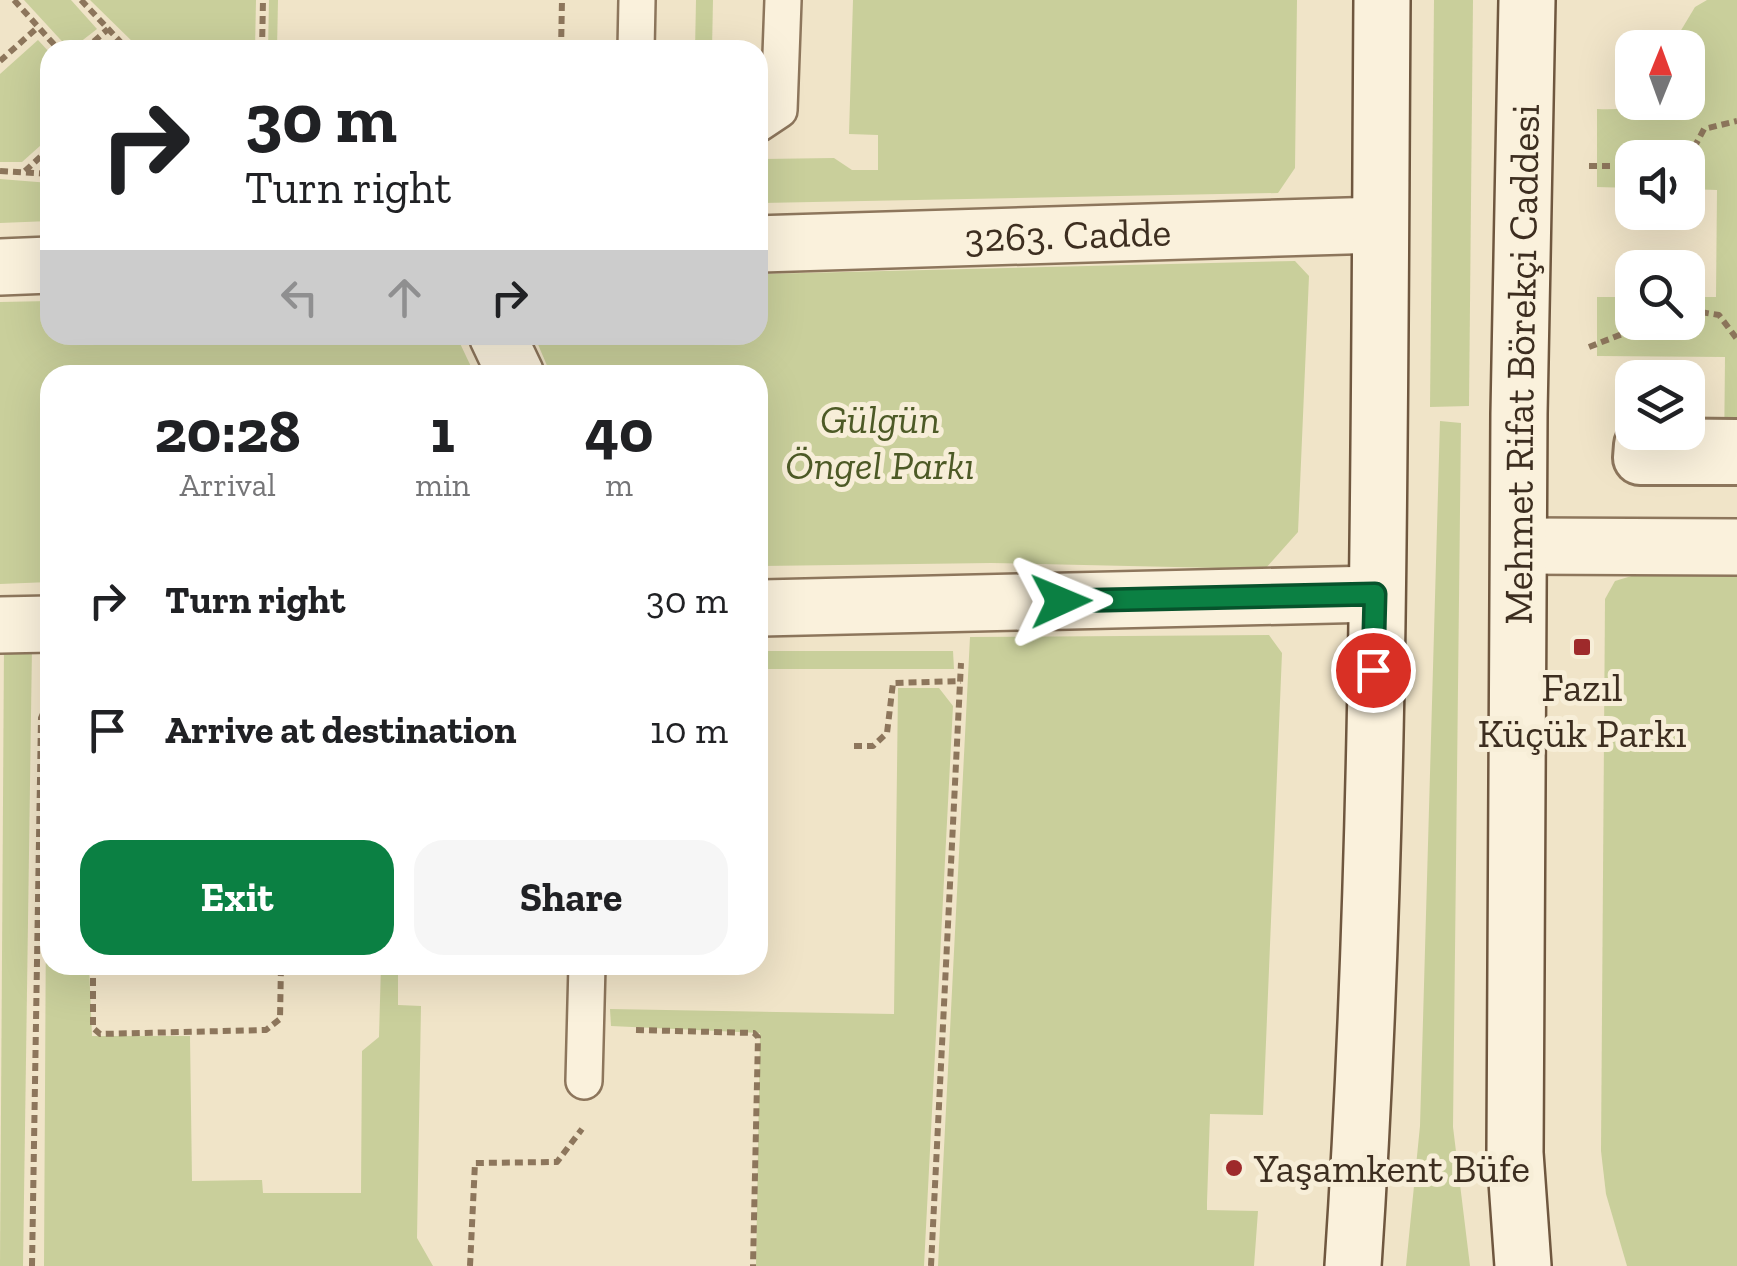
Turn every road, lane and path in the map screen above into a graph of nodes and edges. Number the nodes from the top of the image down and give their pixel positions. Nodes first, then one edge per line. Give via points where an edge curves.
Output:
1 (14, 0) edge
2 (82, 0) edge
3 (263, 0) edge
4 (562, 0) edge
5 (637, 0) edge
6 (783, 0) edge
7 (1382, 0) edge
8 (1527, 0) edge
9 (38, 27) junction
10 (108, 29) junction
11 (50, 40) edge
12 (95, 40) edge
13 (118, 40) edge
14 (262, 40) edge
15 (559, 40) edge
16 (636, 40) edge
17 (0, 61) edge
18 (768, 117) edge
19 (1737, 121) edge
20 (1698, 140) edge
21 (40, 157) edge
22 (1589, 166) dead end
23 (1615, 166) edge
24 (0, 171) edge
25 (25, 171) junction
26 (40, 173) edge
27 (1380, 226) junction
28 (768, 244) edge
29 (40, 265) edge
30 (0, 267) edge
31 (1705, 312) edge
32 (1737, 317) edge
33 (1725, 320) junction
34 (1615, 337) edge
35 (1737, 340) edge
36 (1589, 347) dead end
37 (1520, 546) junction
38 (1737, 547) edge
39 (1375, 594) junction
40 (768, 608) edge
41 (40, 624) edge
42 (0, 625) edge
43 (962, 652) dead end
44 (961, 681) junction
45 (854, 746) dead end
46 (40, 779) edge
47 (93, 975) edge
48 (282, 975) edge
49 (587, 975) edge
50 (585, 1030) junction
51 (584, 1081) joint
52 (1516, 1153) junction
53 (32, 1266) edge
54 (470, 1266) edge
55 (753, 1266) edge
56 (931, 1266) edge
57 (1353, 1266) edge
58 (1523, 1266) edge
59 (1561, 1266) edge

1 - 9 path
2 - 10 path
3 - 14 path
4 - 15 path
5 - 16 lane
6 - 18 lane via 779,110
7 - 27 main road
8 - 37 main road, Mehmet Rifat Börekçi Caddesi
9 - 11 path
9 - 17 path
10 - 12 path
10 - 13 path
19 - 20 path via 1704,129
21 - 25 path
22 - 23 path
24 - 25 path
25 - 26 path
27 - 28 main road, 3263. Cadde
27 - 39 main road
29 - 30 main road
31 - 33 path
32 - 33 path
33 - 35 path
34 - 36 path
37 - 38 main road
37 - 52 main road, Mehmet Rifat Börekçi Caddesi
39 - 40 main road
39 - 57 main road
41 - 42 main road
43 - 44 path
44 - 45 path via 893,683 888,733 874,746
44 - 56 path
46 - 53 path
47 - 48 path via 94,1028 100,1034 266,1030 280,1019
49 - 50 lane
50 - 51 lane
50 - 55 path via 758,1037
51 - 54 path via 582,1130 562,1160 476,1162
52 - 58 main road, Mehmet Rifat Börekçi Caddesi
52 - 59 main road

